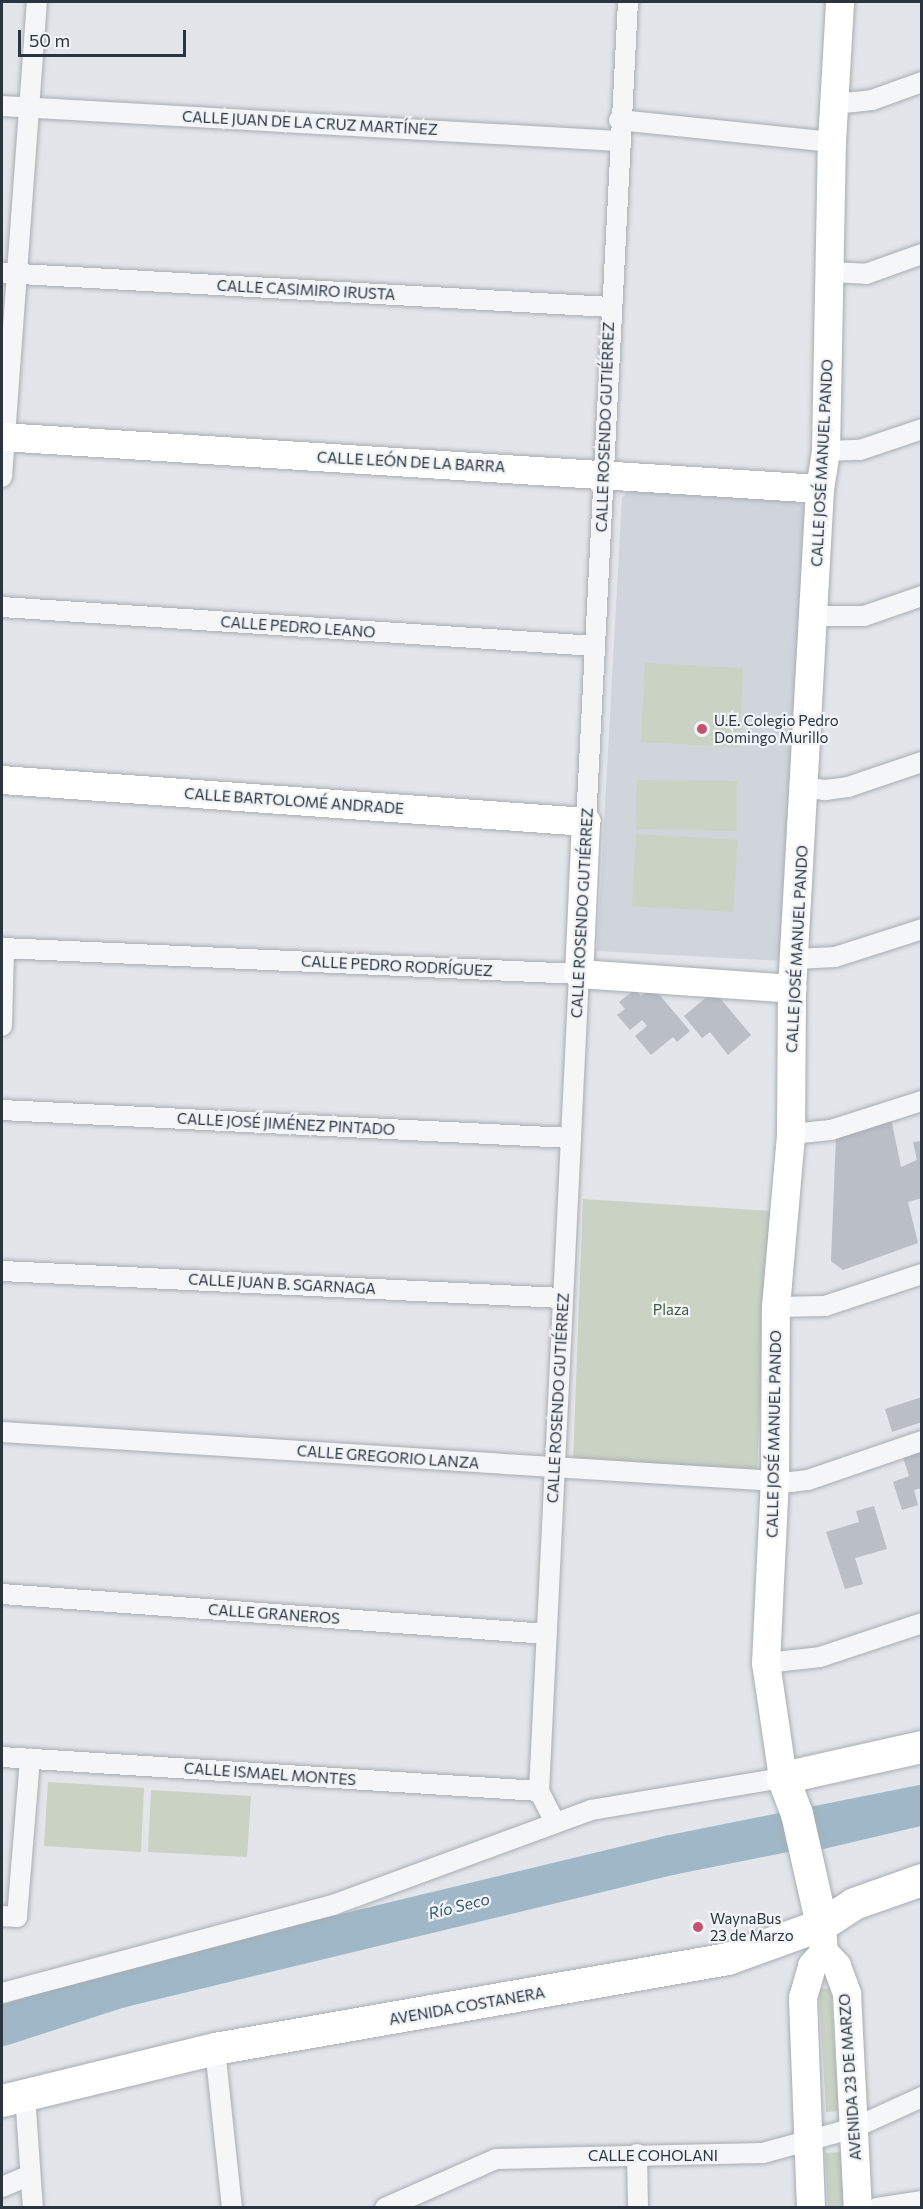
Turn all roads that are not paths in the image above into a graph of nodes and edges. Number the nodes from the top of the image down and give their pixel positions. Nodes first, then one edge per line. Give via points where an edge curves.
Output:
1 (37, 2) edge
2 (628, 2) edge
3 (840, 2) edge
4 (921, 82) edge
5 (835, 104) junction
6 (2, 105) edge
7 (28, 107) junction
8 (619, 120) junction
9 (618, 141) junction
10 (832, 142) junction
11 (921, 254) edge
12 (831, 272) junction
13 (8, 273) edge
14 (610, 307) junction
15 (921, 429) edge
16 (3, 437) edge
17 (826, 451) junction
18 (603, 473) junction
19 (2, 477) edge
20 (820, 489) junction
21 (921, 596) edge
22 (2, 607) edge
23 (813, 616) junction
24 (595, 646) junction
25 (921, 762) edge
26 (2, 780) edge
27 (805, 787) junction
28 (586, 822) junction
29 (921, 929) edge
30 (3, 948) edge
31 (796, 959) junction
32 (579, 974) junction
33 (792, 989) junction
34 (2, 1026) edge
35 (921, 1101) edge
36 (2, 1110) edge
37 (791, 1134) junction
38 (571, 1138) junction
39 (2, 1271) edge
40 (921, 1274) edge
41 (563, 1298) junction
42 (776, 1308) junction
43 (2, 1432) edge
44 (921, 1442) edge
45 (555, 1467) junction
46 (775, 1480) junction
47 (2, 1594) edge
48 (921, 1623) edge
49 (547, 1634) junction
50 (766, 1663) junction
51 (921, 1747) edge
52 (2, 1757) edge
53 (30, 1759) junction
54 (783, 1778) junction
55 (539, 1791) junction
56 (554, 1821) junction
57 (921, 1880) edge
58 (2, 1916) edge
59 (823, 1939) junction
60 (2, 1994) edge
61 (215, 2049) junction
62 (921, 2097) edge
63 (14, 2098) edge
64 (854, 2128) junction
65 (808, 2139) junction
66 (637, 2154) junction
67 (30, 2175) junction
68 (2, 2187) edge
69 (921, 2202) edge
70 (33, 2208) edge
71 (232, 2208) edge
72 (385, 2208) edge
73 (638, 2208) edge
74 (811, 2208) edge
75 (858, 2208) edge
76 (877, 2208) edge

1 - 7 street
2 - 8 street, CALLE ROSENDO GUTIÉRREZ
3 - 5 street, CALLE JOSÉ MANUEL PANDO
4 - 5 street via 872,100
5 - 10 street, CALLE JOSÉ MANUEL PANDO
6 - 7 street, CALLE JUAN DE LA CRUZ MARTÍNEZ
7 - 9 street, CALLE JUAN DE LA CRUZ MARTÍNEZ
7 - 13 street
8 - 9 street, CALLE ROSENDO GUTIÉRREZ
8 - 10 street
9 - 14 street, CALLE ROSENDO GUTIÉRREZ
10 - 12 street, CALLE JOSÉ MANUEL PANDO
11 - 12 street via 866,273
12 - 17 street, CALLE JOSÉ MANUEL PANDO
13 - 14 street, CALLE CASIMIRO IRUSTA
13 - 16 street
14 - 18 street, CALLE ROSENDO GUTIÉRREZ
15 - 17 street via 861,450
16 - 18 street, CALLE LEÓN DE LA BARRA
16 - 19 street
17 - 20 street, CALLE JOSÉ MANUEL PANDO
18 - 20 street, CALLE LEÓN DE LA BARRA
18 - 24 street, CALLE ROSENDO GUTIÉRREZ
20 - 23 street, CALLE JOSÉ MANUEL PANDO
21 - 23 street via 864,616
22 - 24 street, CALLE PEDRO LEANO
23 - 27 street, CALLE JOSÉ MANUEL PANDO
24 - 28 street, CALLE ROSENDO GUTIÉRREZ
25 - 27 street via 848,787
26 - 28 street, CALLE BARTOLOMÉ ANDRADE
27 - 31 street, CALLE JOSÉ MANUEL PANDO
28 - 32 street, CALLE ROSENDO GUTIÉRREZ
29 - 31 street via 835,957
30 - 32 street, CALLE PEDRO RODRÍGUEZ
30 - 34 street
31 - 33 street, CALLE JOSÉ MANUEL PANDO
32 - 33 street, CALLE PEDRO RODRÍGUEZ
32 - 38 street, CALLE ROSENDO GUTIÉRREZ
33 - 37 street, CALLE JOSÉ MANUEL PANDO
35 - 37 street via 831,1130
36 - 38 street, CALLE JOSÉ JIMÉNEZ PINTADO
37 - 42 street, CALLE JOSÉ MANUEL PANDO
38 - 41 street, CALLE ROSENDO GUTIÉRREZ
39 - 41 street, CALLE JUAN B. SGARNAGA
40 - 42 street via 825,1306
41 - 45 street, CALLE ROSENDO GUTIÉRREZ
42 - 46 street, CALLE JOSÉ MANUEL PANDO
43 - 45 street, CALLE GREGORIO LANZA
44 - 46 street, CALLE GREGORIO LANZA via 808,1480
45 - 46 street, CALLE GREGORIO LANZA
45 - 49 street, CALLE ROSENDO GUTIÉRREZ
46 - 50 street, CALLE JOSÉ MANUEL PANDO
47 - 49 street, CALLE GRANEROS
48 - 50 street via 820,1657
49 - 55 street, CALLE ROSENDO GUTIÉRREZ
50 - 54 street, CALLE JOSÉ MANUEL PANDO
51 - 54 main road
52 - 53 street, CALLE ISMAEL MONTES
53 - 55 street, CALLE ISMAEL MONTES
53 - 58 street via 17,1917
54 - 56 street via 591,1810
54 - 59 main road, CALLE JOSÉ MANUEL PANDO via 797,1814
55 - 56 street, CALLE ROSENDO GUTIÉRREZ
56 - 60 street via 499,1847 333,1905
57 - 59 main road, AVENIDA COSTANERA via 854,1904
59 - 61 main road, AVENIDA COSTANERA via 681,1970
59 - 64 street, AVENIDA 23 DE MARZO via 847,1994
59 - 65 street via 802,1998
61 - 63 main road, AVENIDA COSTANERA
61 - 71 street
62 - 64 street, CALLE COHOLANI
63 - 67 street
64 - 65 street, CALLE COHOLANI
64 - 75 street, AVENIDA 23 DE MARZO
65 - 66 street, CALLE COHOLANI via 740,2156
65 - 74 street
66 - 72 street, CALLE COHOLANI via 496,2158
66 - 73 street
67 - 68 street
67 - 70 street
69 - 76 street

